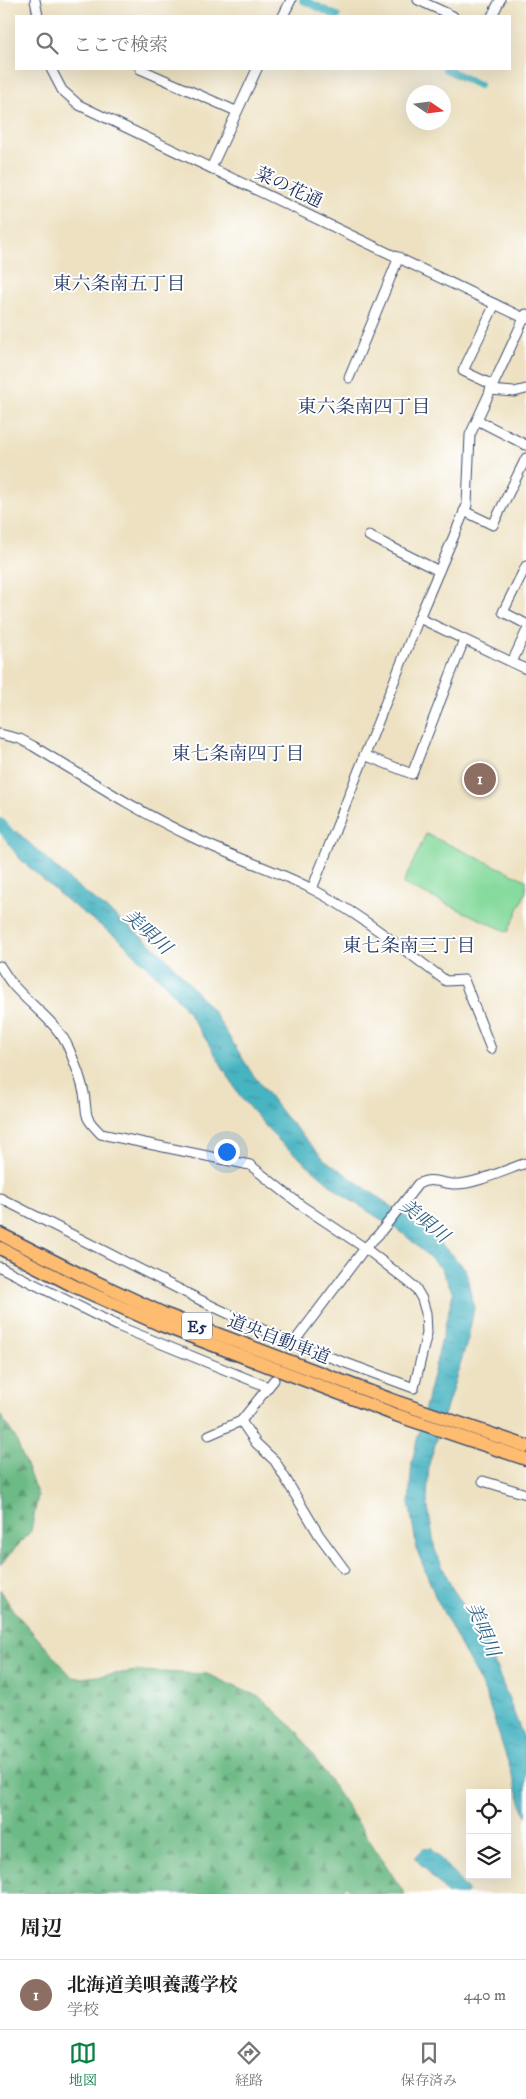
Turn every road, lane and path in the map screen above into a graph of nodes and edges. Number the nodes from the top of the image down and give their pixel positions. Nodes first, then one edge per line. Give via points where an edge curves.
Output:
1 (35, 0) edge
2 (291, 0) edge
3 (418, 0) edge
4 (500, 0) edge
5 (434, 4) edge
6 (38, 15) edge
7 (284, 15) edge
8 (451, 15) edge
9 (492, 15) edge
10 (52, 70) edge
11 (142, 70) edge
12 (256, 70) edge
13 (236, 110) junction
14 (211, 168) junction
15 (399, 258) junction
16 (495, 304) junction
17 (525, 317) edge
18 (349, 378) dead end
19 (492, 388) junction
20 (526, 389) edge
21 (477, 420) junction
22 (526, 445) edge
23 (526, 458) edge
24 (464, 511) junction
25 (369, 536) dead end
26 (526, 566) edge
27 (439, 571) junction
28 (419, 618) junction
29 (526, 624) edge
30 (526, 632) edge
31 (464, 640) junction
32 (512, 662) junction
33 (526, 669) edge
34 (0, 734) edge
35 (364, 755) junction
36 (312, 889) junction
37 (0, 966) edge
38 (491, 1049) dead end
39 (526, 1163) edge
40 (0, 1198) edge
41 (0, 1234) edge
42 (0, 1248) edge
43 (365, 1248) junction
44 (0, 1267) edge
45 (293, 1345) junction
46 (398, 1409) junction
47 (241, 1421) junction
48 (209, 1435) dead end
49 (492, 1442) junction
50 (526, 1446) edge
51 (526, 1459) edge
52 (483, 1482) dead end
53 (526, 1494) edge
54 (344, 1570) dead end

1 - 6 street
2 - 7 street
3 - 5 street
4 - 9 street
5 - 8 street
10 - 14 street, 菜の花通 via 62,90 79,105
11 - 13 street
12 - 13 street
13 - 14 street
14 - 15 street, 菜の花通
15 - 16 street, 菜の花通
15 - 18 street
16 - 17 street, 菜の花通
16 - 19 street via 463,370
17 - 19 street
19 - 20 street via 514,392
19 - 21 street
21 - 22 street
21 - 24 street via 470,435 469,483
23 - 24 street via 493,525
24 - 27 street
25 - 27 street
26 - 29 street via 503,612
27 - 28 street
28 - 31 street
28 - 35 street
30 - 32 street
31 - 32 street
31 - 35 street via 412,774
32 - 33 street
34 - 36 street via 33,746 158,821
35 - 36 street
36 - 38 street via 383,934 446,981 464,980
37 - 43 street via 12,984 62,1035 77,1071 87,1117 101,1134 250,1165 302,1206
39 - 43 street via 463,1184 434,1179 418,1184
40 - 45 street
41 - 46 highway, 道央自動車道 / E5 via 164,1314
42 - 46 highway, 道央自動車道 / E5 via 161,1325
43 - 45 street
43 - 45 street via 415,1287 422,1299 427,1333 414,1388
44 - 47 street via 120,1327 271,1383
46 - 49 highway, 道央自動車道 / E5
47 - 48 street
47 - 54 street via 256,1443 275,1461
49 - 50 highway, 道央自動車道 / E5
49 - 51 highway, 道央自動車道 / E5
52 - 53 street

